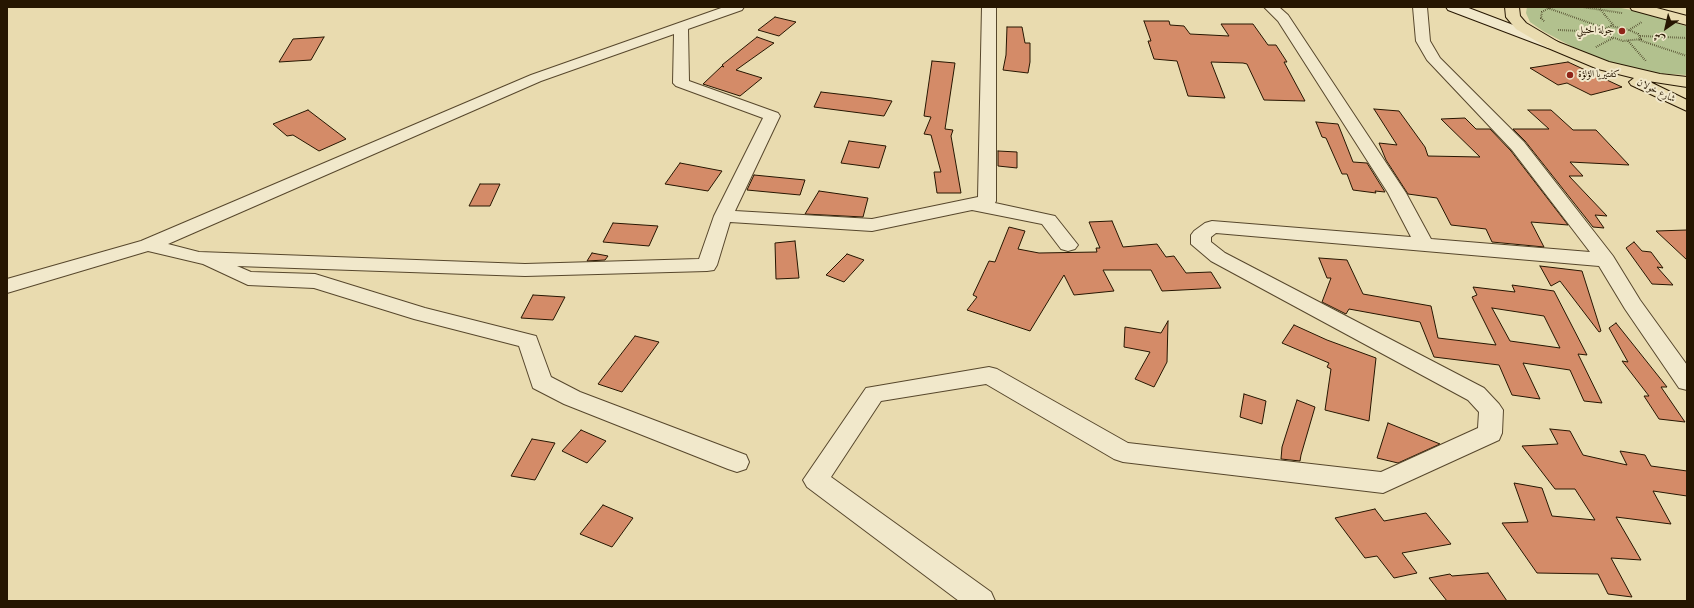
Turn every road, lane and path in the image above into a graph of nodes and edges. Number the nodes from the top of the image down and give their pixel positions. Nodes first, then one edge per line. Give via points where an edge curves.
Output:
1 (737, 7) edge
2 (989, 7) edge
3 (1271, 7) edge
4 (1420, 7) edge
5 (1453, 7) edge
6 (1512, 7) edge
7 (1551, 7) edge
8 (1637, 7) edge
9 (1548, 8) junction
10 (1600, 9) dead end
11 (1648, 18) dead end
12 (1687, 21) edge
13 (1549, 25) dead end
14 (1614, 26) junction
15 (681, 27) junction
16 (1552, 27) dead end
17 (1604, 28) junction
18 (1557, 30) junction
19 (1629, 30) junction
20 (1603, 32) junction
21 (1562, 33) dead end
22 (1640, 36) junction
23 (1613, 38) junction
24 (1687, 38) edge
25 (1639, 40) junction
26 (1628, 41) junction
27 (1553, 45) junction
28 (1592, 50) dead end
29 (1687, 56) edge
30 (1604, 66) junction
31 (1651, 66) dead end
32 (1687, 82) edge
33 (1687, 106) edge
34 (971, 204) junction
35 (723, 216) junction
36 (1068, 244) dead end
37 (1424, 244) junction
38 (148, 245) junction
39 (199, 258) junction
40 (1606, 260) junction
41 (7, 286) edge
42 (1687, 382) edge
43 (737, 462) dead end
44 (981, 601) edge

1 - 15 street
2 - 34 street via 987,201
3 - 37 street via 1283,18 1397,193
4 - 40 street via 1423,41 1434,60 1518,146
5 - 27 main road
6 - 27 main road via 1513,16 1521,26
7 - 9 path
8 - 12 main road
9 - 13 path via 1542,12 1541,18
9 - 17 path
10 - 14 path
11 - 19 path
14 - 17 path
14 - 19 path
15 - 35 street via 681,83 772,116
15 - 38 street via 536,78
16 - 18 path
17 - 20 path
18 - 20 path
18 - 21 path
19 - 22 path
20 - 23 path
22 - 24 path
22 - 25 path
23 - 26 path
23 - 28 path
25 - 26 path
25 - 29 path
26 - 31 path
27 - 30 main road
30 - 32 main road via 1660,79
30 - 33 main road, شارع خولان
34 - 35 street via 872,225
34 - 36 street via 1048,220
35 - 39 street via 707,265 525,270
37 - 40 street
37 - 44 street via 1212,227 1201,235 1201,244 1218,258 1452,380 1476,394 1491,410 1490,434 1383,483 1123,452 989,375 874,394 816,480
38 - 39 street
38 - 41 street
39 - 43 street via 248,278 315,281 422,314 528,341 541,382 572,398
40 - 42 street via 1632,304

